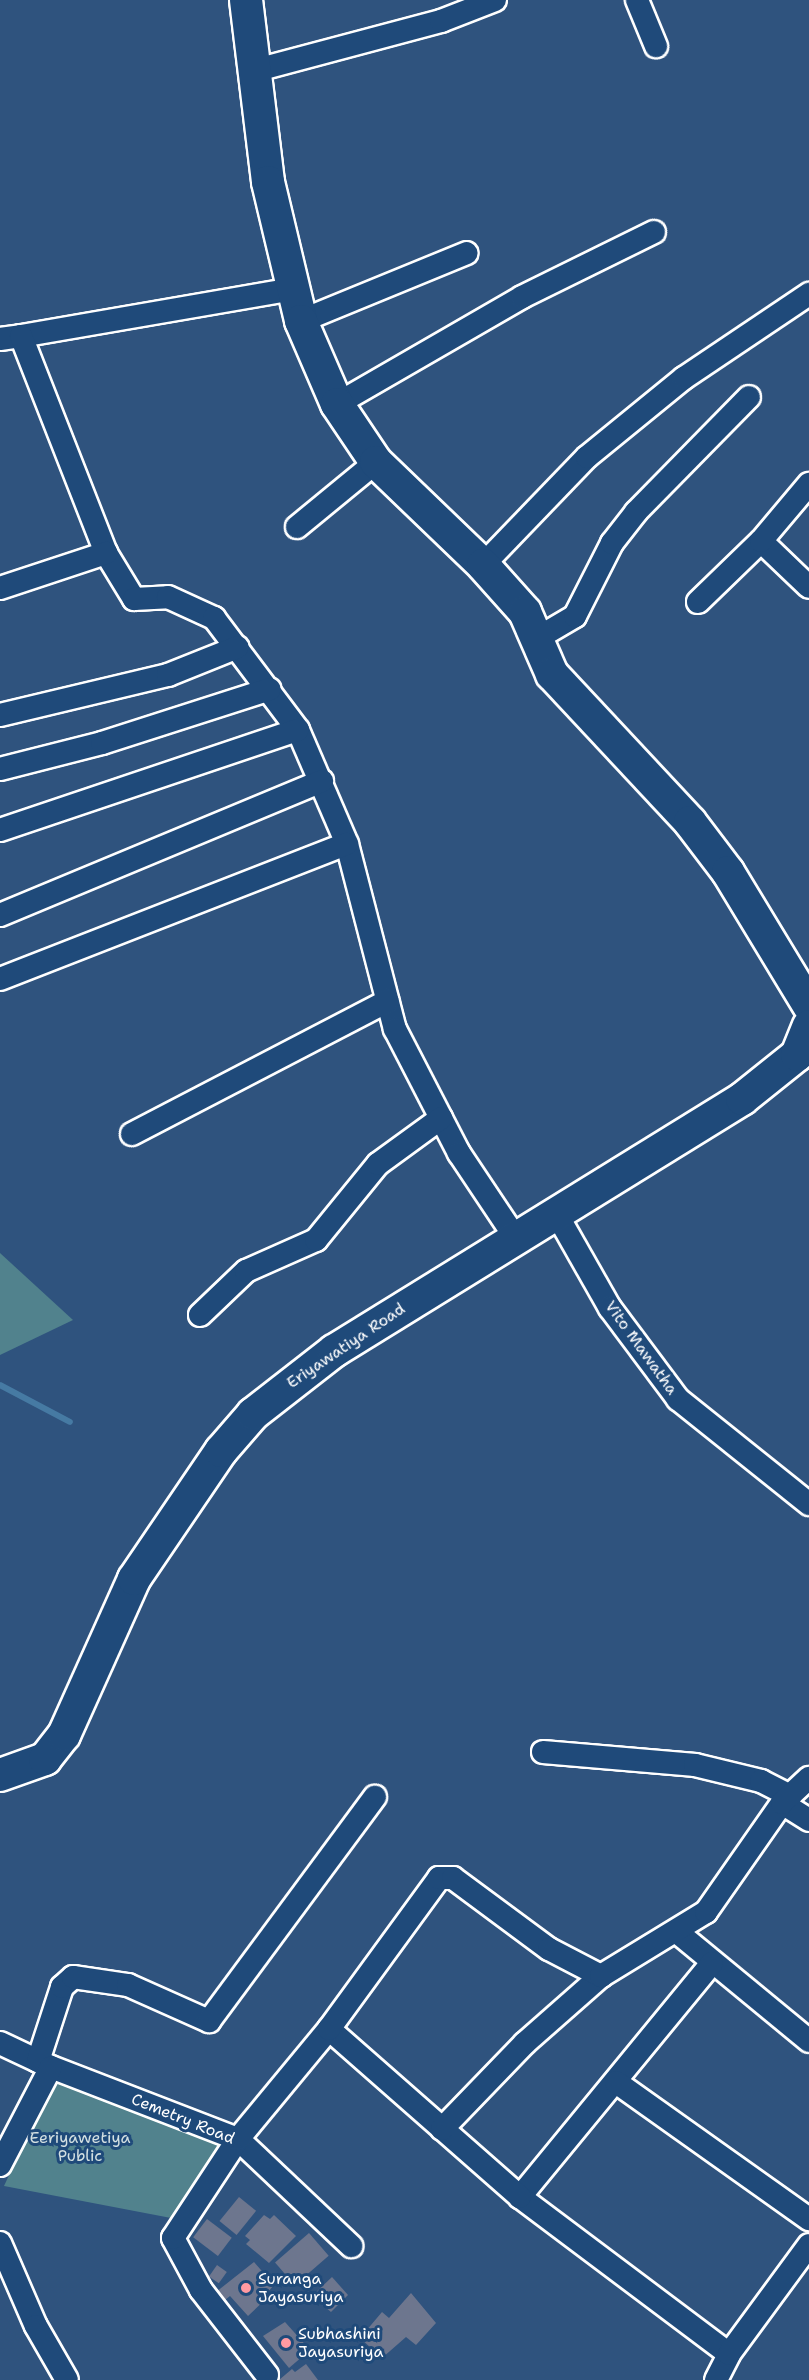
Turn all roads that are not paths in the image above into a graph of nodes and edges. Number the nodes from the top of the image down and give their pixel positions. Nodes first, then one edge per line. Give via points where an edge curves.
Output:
1 (246, 0) edge
2 (495, 0) edge
3 (637, 0) edge
4 (656, 46) dead end
5 (253, 71) junction
6 (654, 232) dead end
7 (467, 253) dead end
8 (294, 289) junction
9 (809, 294) edge
10 (301, 321) junction
11 (10, 337) edge
12 (749, 397) dead end
13 (337, 404) junction
14 (376, 462) junction
15 (809, 484) edge
16 (297, 527) dead end
17 (761, 541) junction
18 (105, 554) junction
19 (483, 565) junction
20 (809, 587) edge
21 (0, 588) edge
22 (698, 602) dead end
23 (536, 639) junction
24 (238, 647) junction
25 (270, 689) junction
26 (0, 715) edge
27 (298, 730) junction
28 (0, 769) edge
29 (322, 781) junction
30 (0, 830) edge
31 (346, 844) junction
32 (0, 915) edge
33 (0, 979) edge
34 (388, 1001) junction
35 (809, 1006) edge
36 (809, 1026) edge
37 (803, 1061) edge
38 (441, 1118) junction
39 (132, 1134) dead end
40 (556, 1213) junction
41 (515, 1237) junction
42 (200, 1315) dead end
43 (809, 1504) edge
44 (543, 1752) dead end
45 (0, 1774) edge
46 (809, 1778) edge
47 (375, 1797) dead end
48 (786, 1799) junction
49 (809, 1820) edge
50 (677, 1932) junction
51 (712, 1964) junction
52 (601, 1976) junction
53 (328, 2029) junction
54 (809, 2041) edge
55 (0, 2043) edge
56 (44, 2064) junction
57 (616, 2082) junction
58 (442, 2129) junction
59 (238, 2139) junction
60 (0, 2165) edge
61 (520, 2197) junction
62 (809, 2219) edge
63 (0, 2243) edge
64 (809, 2245) edge
65 (351, 2246) dead end
66 (729, 2354) junction
67 (267, 2375) dead end
68 (67, 2380) edge
69 (716, 2380) edge

1 - 5 street
2 - 5 street via 441,21
3 - 4 street
5 - 8 street via 268,182
6 - 13 street via 522,297
7 - 10 street
8 - 10 street
8 - 11 street
9 - 19 street via 684,378 587,457
10 - 13 street
11 - 18 street
12 - 23 street via 636,512 612,543 575,616
13 - 14 street
14 - 16 street
14 - 19 street
15 - 17 street
17 - 20 street
17 - 22 street
18 - 21 street
18 - 24 street via 134,599 168,597 214,618
19 - 23 street via 525,612
23 - 35 street via 552,674 690,822 728,872
24 - 25 street
24 - 26 street via 168,675
25 - 27 street
25 - 28 street via 102,743
27 - 29 street
27 - 30 street
29 - 31 street
29 - 32 street
31 - 33 street
31 - 34 street
34 - 38 street via 395,1029
34 - 39 street
36 - 37 street, Eriyawatiya Road
37 - 40 street, Eriyawatiya Road
38 - 41 street via 459,1153
38 - 42 street via 378,1164 316,1240 246,1271
40 - 41 street, Eriyawatiya Road
40 - 43 street, Vito Mawatha via 610,1308 678,1399
41 - 45 street, Eriyawatiya Road via 334,1351 253,1414 221,1451 134,1579 64,1736 45,1759
44 - 48 street via 695,1765 761,1781
46 - 48 street
47 - 56 street via 209,2021 128,1985 73,1977 62,1987
48 - 49 street
48 - 50 street via 706,1912
50 - 51 street
50 - 52 street
51 - 54 street
51 - 57 street
52 - 53 street via 549,1949 453,1878 439,1878
52 - 58 street via 525,2043
53 - 58 street
53 - 59 street
55 - 56 street, Cemetry Road
56 - 59 street, Cemetry Road
56 - 60 street
57 - 61 street
57 - 62 street
58 - 61 street
59 - 65 street, Cemetry Road
59 - 67 street via 173,2238 201,2290
61 - 66 street
63 - 68 street via 36,2326
64 - 66 street
66 - 69 street

